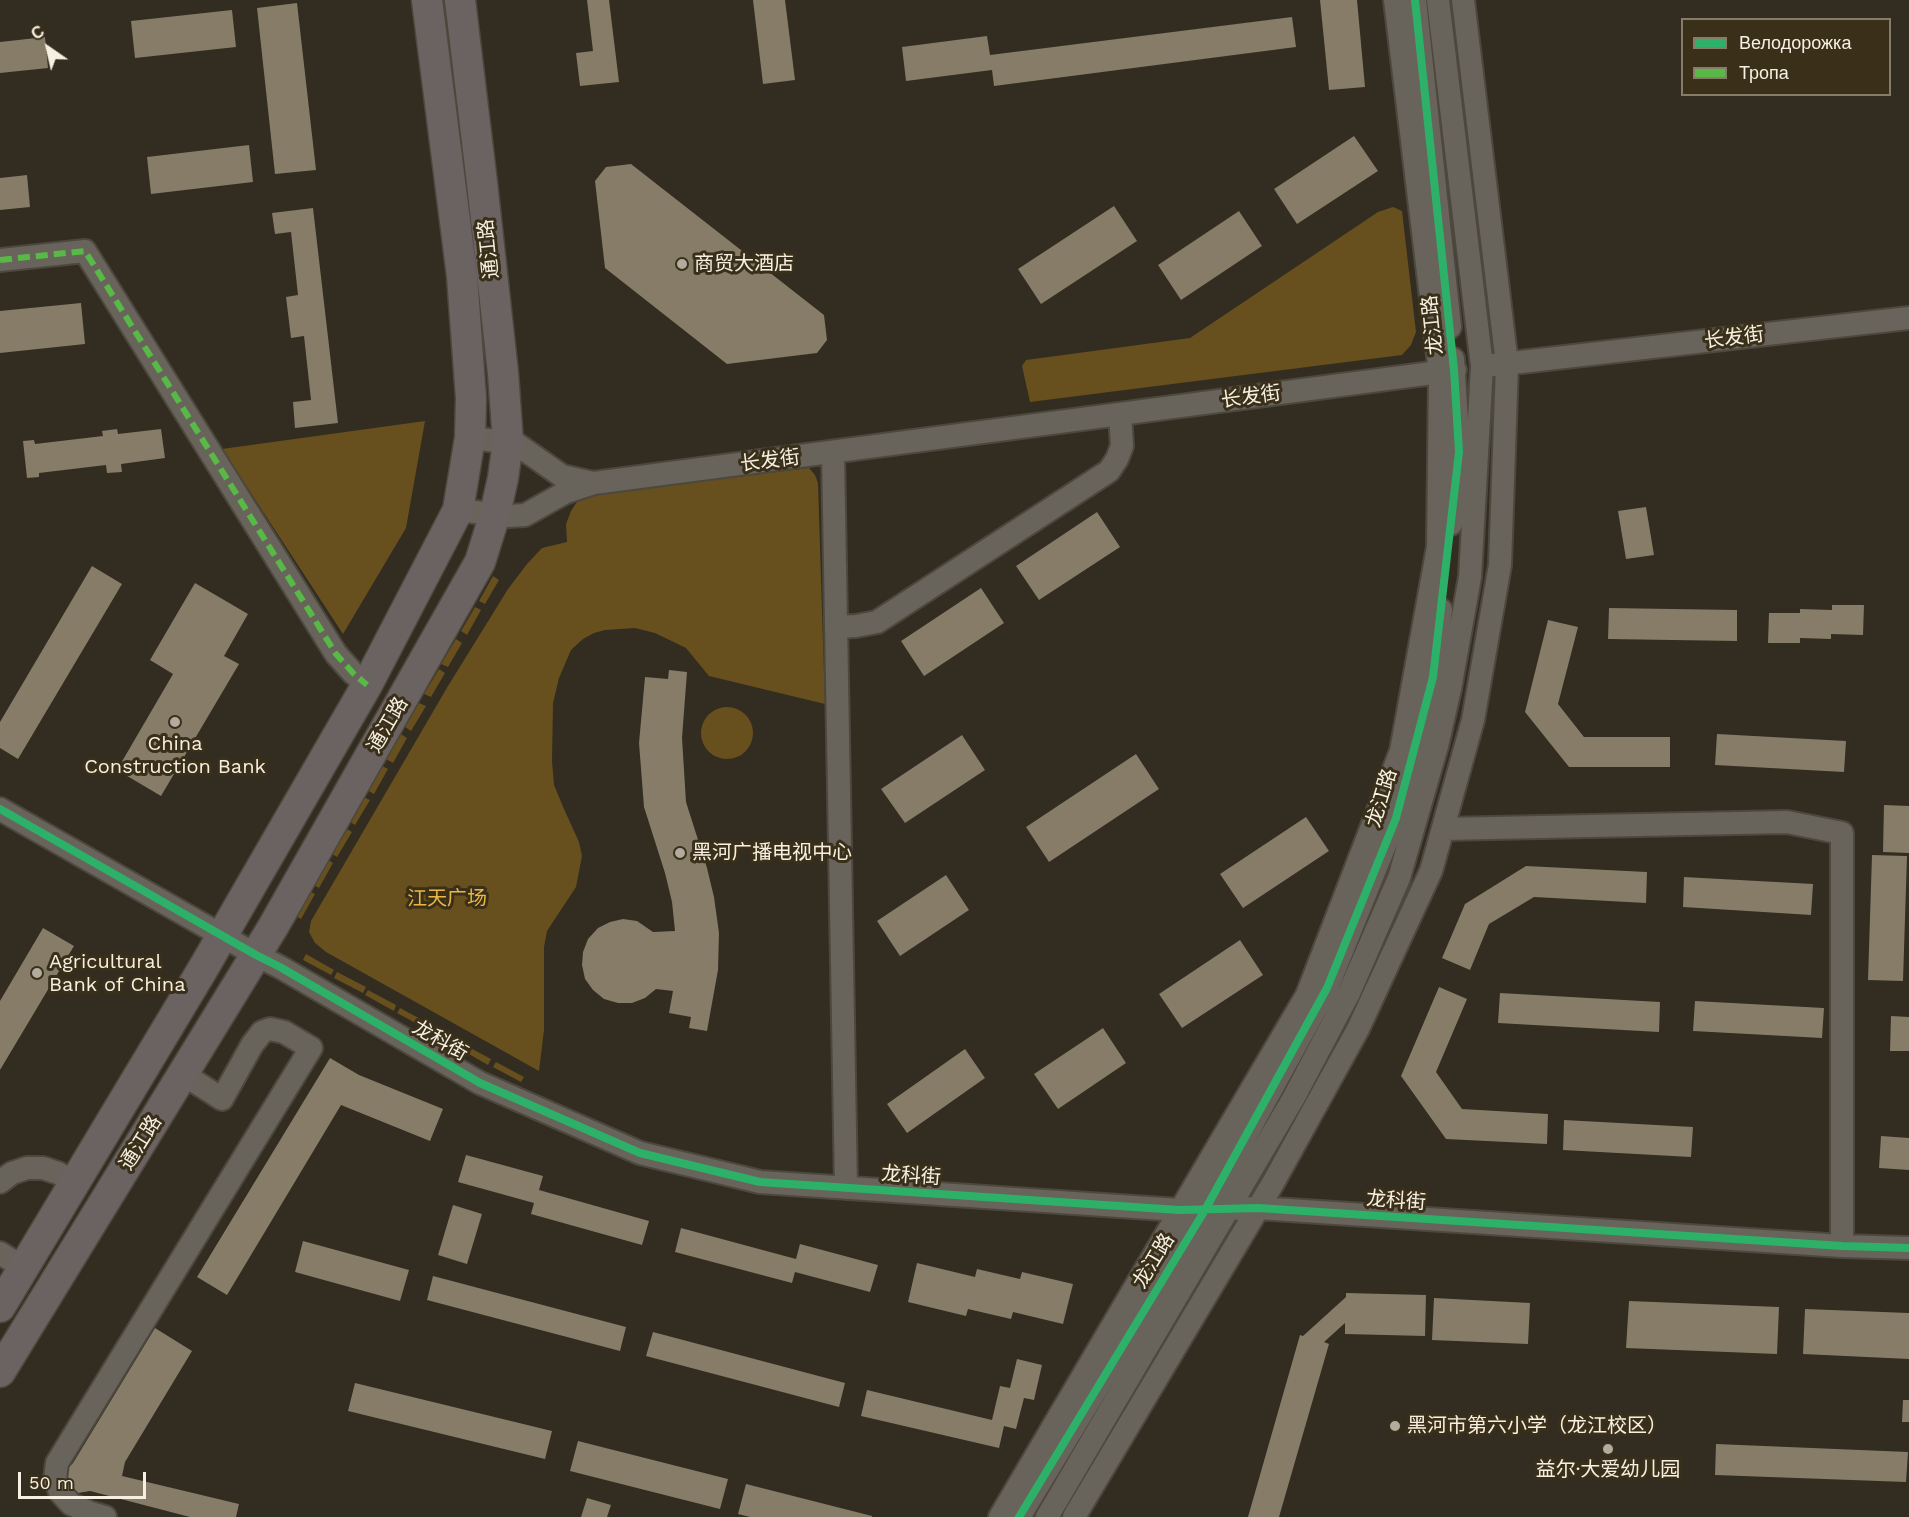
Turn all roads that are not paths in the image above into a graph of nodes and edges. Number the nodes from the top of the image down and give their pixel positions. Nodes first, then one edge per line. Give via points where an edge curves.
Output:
1 (427, 0) edge
2 (460, 0) edge
3 (1395, 0) edge
4 (1415, 0) edge
5 (1438, 0) edge
6 (1462, 0) edge
7 (0, 260) edge
8 (1909, 318) edge
9 (1507, 364) junction
10 (1482, 366) junction
11 (1447, 371) junction
12 (1120, 414) junction
13 (470, 438) junction
14 (508, 442) junction
15 (832, 453) junction
16 (594, 483) junction
17 (458, 510) junction
18 (495, 514) junction
19 (836, 627) junction
20 (367, 685) junction
21 (0, 810) edge
22 (1443, 829) junction
23 (221, 936) junction
24 (256, 955) junction
25 (183, 1074) junction
26 (0, 1182) edge
27 (74, 1182) junction
28 (846, 1188) junction
29 (1258, 1208) junction
30 (1179, 1210) junction
31 (1205, 1210) junction
32 (1228, 1210) junction
33 (1842, 1246) junction
34 (1909, 1248) edge
35 (11, 1260) edge
36 (0, 1307) edge
37 (0, 1372) edge
38 (105, 1517) edge
39 (1000, 1517) edge
40 (1019, 1517) edge
41 (1047, 1517) edge
42 (1074, 1517) edge

1 - 13 main road, 通江路 via 462,276
2 - 14 main road, 通江路
3 - 11 street
4 - 11 street, 龙江路
5 - 10 street, 龙江路
6 - 9 street
7 - 20 street via 85,251 336,654
8 - 9 street, 长发街
9 - 10 street, 长发街
9 - 22 street via 1500,565 1473,720
10 - 11 street, 长发街
10 - 32 street, 龙江路 via 1470,577 1437,746 1399,878 1349,993
11 - 12 street, 长发街
11 - 30 street via 1438,547 1401,752 1307,994
11 - 31 street, 龙江路 via 1460,452 1433,677 1396,818 1327,988
12 - 15 street, 长发街
12 - 19 street via 1122,446 1109,471 877,622
13 - 14 street, 长发街
13 - 17 main road, 通江路
14 - 16 street, 长发街 via 562,476
14 - 18 main road, 通江路
15 - 16 street, 长发街
15 - 19 street
16 - 18 street, 长发街 via 566,492 525,514
17 - 18 street, 长发街
17 - 20 main road, 通江路
18 - 24 main road, 通江路 via 474,574
19 - 28 street
20 - 23 main road, 通江路
21 - 23 street, 龙科街
22 - 29 street via 1431,871 1358,1029
22 - 33 street via 1787,822 1842,833
23 - 24 street, 龙科街
23 - 27 main road, 通江路
24 - 25 main road, 通江路
24 - 28 street, 龙科街 via 480,1083 640,1153 760,1182
25 - 37 main road, 通江路
25 - 38 street via 222,1099 262,1032 284,1032 311,1048 57,1463 55,1479 60,1492 71,1504
26 - 27 street via 27,1168 43,1168
27 - 35 main road, 通江路
28 - 30 street, 龙科街
29 - 32 street, 龙科街
29 - 33 street, 龙科街
29 - 42 street
30 - 31 street, 龙科街
30 - 39 street
31 - 32 street, 龙科街
31 - 40 street, 龙江路
32 - 41 street, 龙江路
33 - 34 street, 龙科街
35 - 36 main road, 通江路

